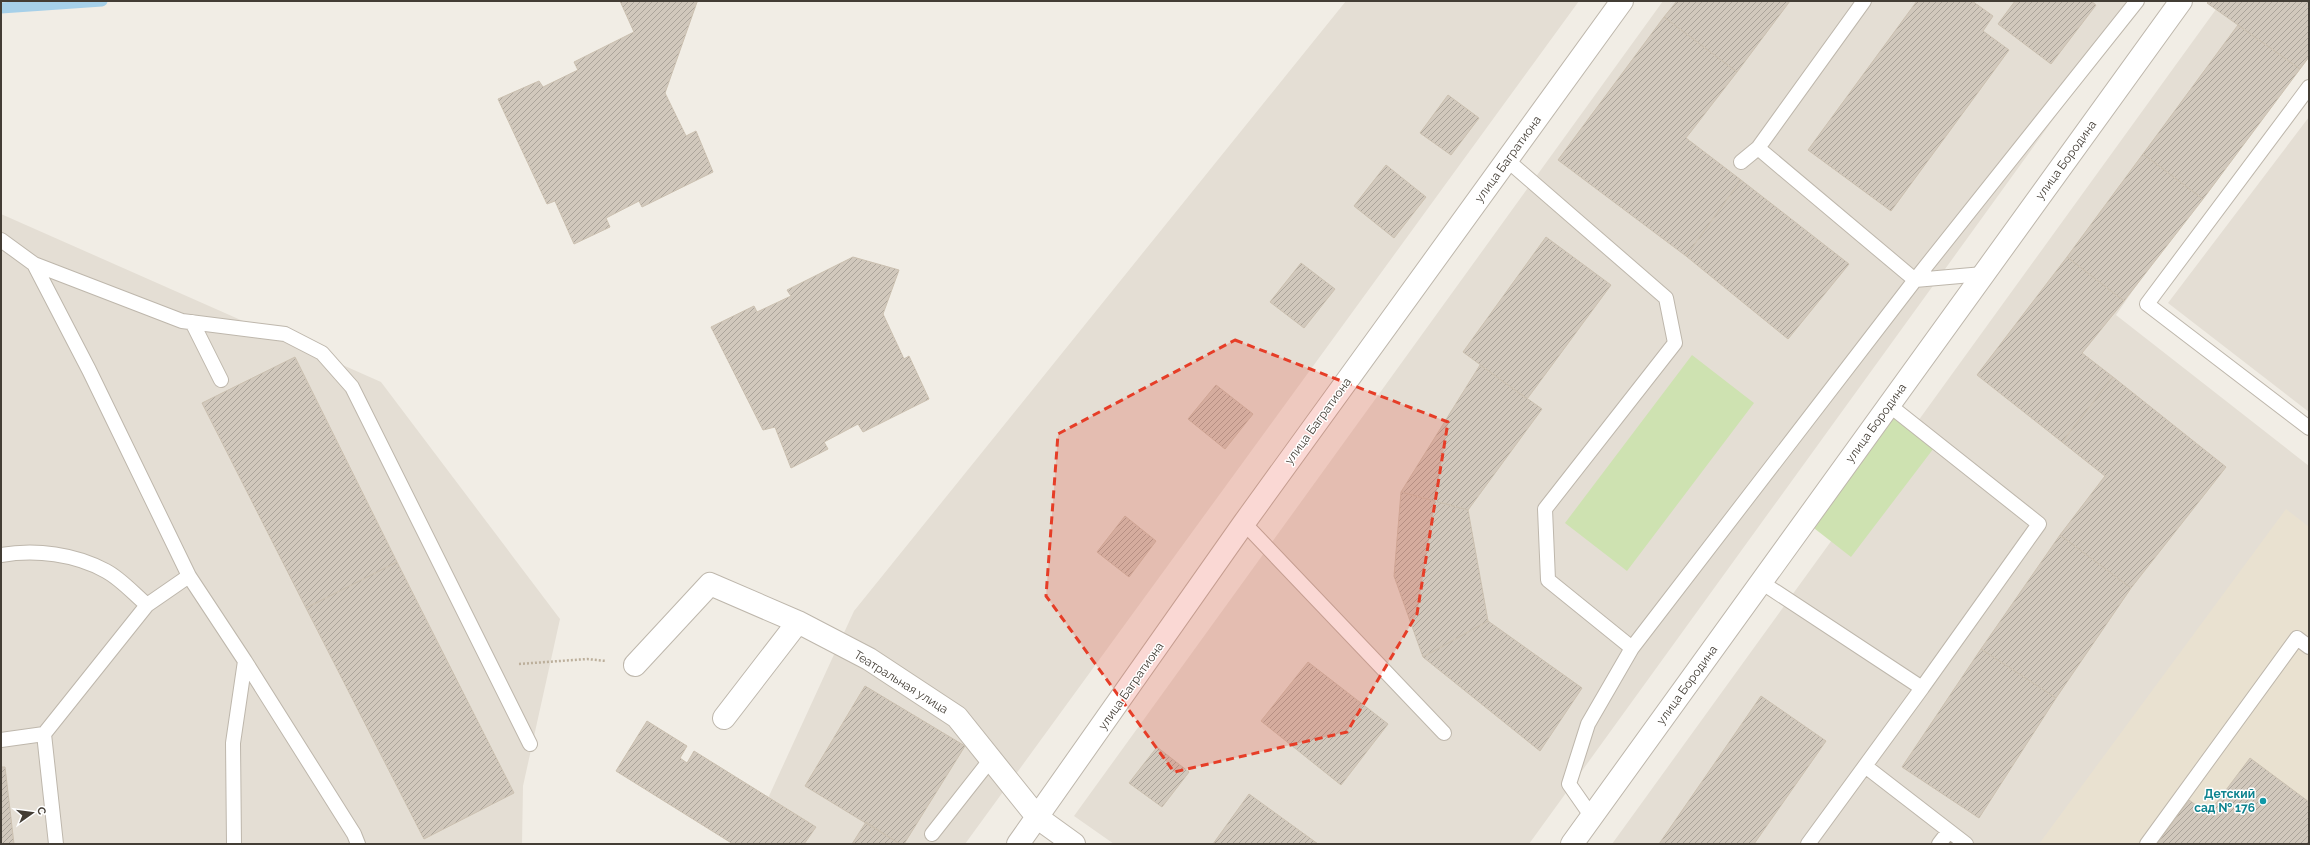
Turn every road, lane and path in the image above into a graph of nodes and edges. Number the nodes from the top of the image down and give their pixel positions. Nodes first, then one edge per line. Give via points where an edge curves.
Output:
1 (1622, 1) edge
2 (1864, 1) edge
3 (2137, 1) edge
4 (2179, 2) edge
5 (2309, 87) edge
6 (1758, 148) junction
7 (1507, 160) junction
8 (1740, 162) dead end
9 (1, 240) edge
10 (34, 264) junction
11 (1983, 274) junction
12 (1915, 280) junction
13 (192, 322) junction
14 (221, 380) dead end
15 (1889, 405) junction
16 (2309, 428) edge
17 (1244, 523) junction
18 (1, 555) edge
19 (189, 576) junction
20 (1761, 582) junction
21 (147, 605) junction
22 (798, 622) junction
23 (2309, 647) edge
24 (1632, 648) junction
25 (587, 659) dead end
26 (245, 661) junction
27 (635, 665) dead end
28 (491, 667) junction
29 (1922, 688) junction
30 (724, 718) dead end
31 (1444, 733) dead end
32 (44, 734) junction
33 (1, 740) edge
34 (530, 744) dead end
35 (991, 760) junction
36 (1865, 766) junction
37 (1592, 817) junction
38 (1038, 818) junction
39 (1949, 832) junction
40 (932, 834) dead end
41 (56, 844) edge
42 (234, 844) edge
43 (358, 844) edge
44 (1018, 844) edge
45 (1074, 844) edge
46 (1572, 844) edge
47 (1808, 844) edge
48 (1939, 844) edge
49 (1966, 844) edge
50 (2146, 844) edge

1 - 7 street, улица Багратиона
2 - 6 lane
3 - 12 lane
4 - 11 street, улица Бородина
5 - 16 lane via 2147,304
6 - 8 lane
6 - 12 lane
7 - 17 street, улица Багратиона
7 - 24 lane via 1666,298 1675,343 1545,509 1548,580
9 - 10 lane
10 - 13 lane via 182,321
10 - 19 lane via 89,370
11 - 12 lane
11 - 15 street, улица Бородина
12 - 24 lane
13 - 14 lane
13 - 28 lane via 285,334 322,353 352,387
15 - 20 street, улица Бородина
15 - 29 lane via 2039,524
17 - 31 lane
17 - 38 street, улица Багратиона
18 - 21 lane via 62,555 107,571
19 - 21 lane
19 - 26 lane
20 - 29 lane
20 - 37 street, улица Бородина
21 - 32 lane
22 - 27 street, Театральная улица via 710,584
22 - 30 street
22 - 35 street, Театральная улица via 869,660 957,717
23 - 50 lane via 2297,638
24 - 37 lane via 1588,724 1569,784
25 - 28 path
26 - 42 lane via 234,743
26 - 43 lane
28 - 34 lane
29 - 36 lane
32 - 33 lane
32 - 41 lane
35 - 38 street, Театральная улица
35 - 40 lane
36 - 39 lane
36 - 47 lane
37 - 46 street, улица Бородина
38 - 44 street, улица Багратиона
38 - 45 street, Театральная улица
39 - 48 lane
39 - 49 lane

